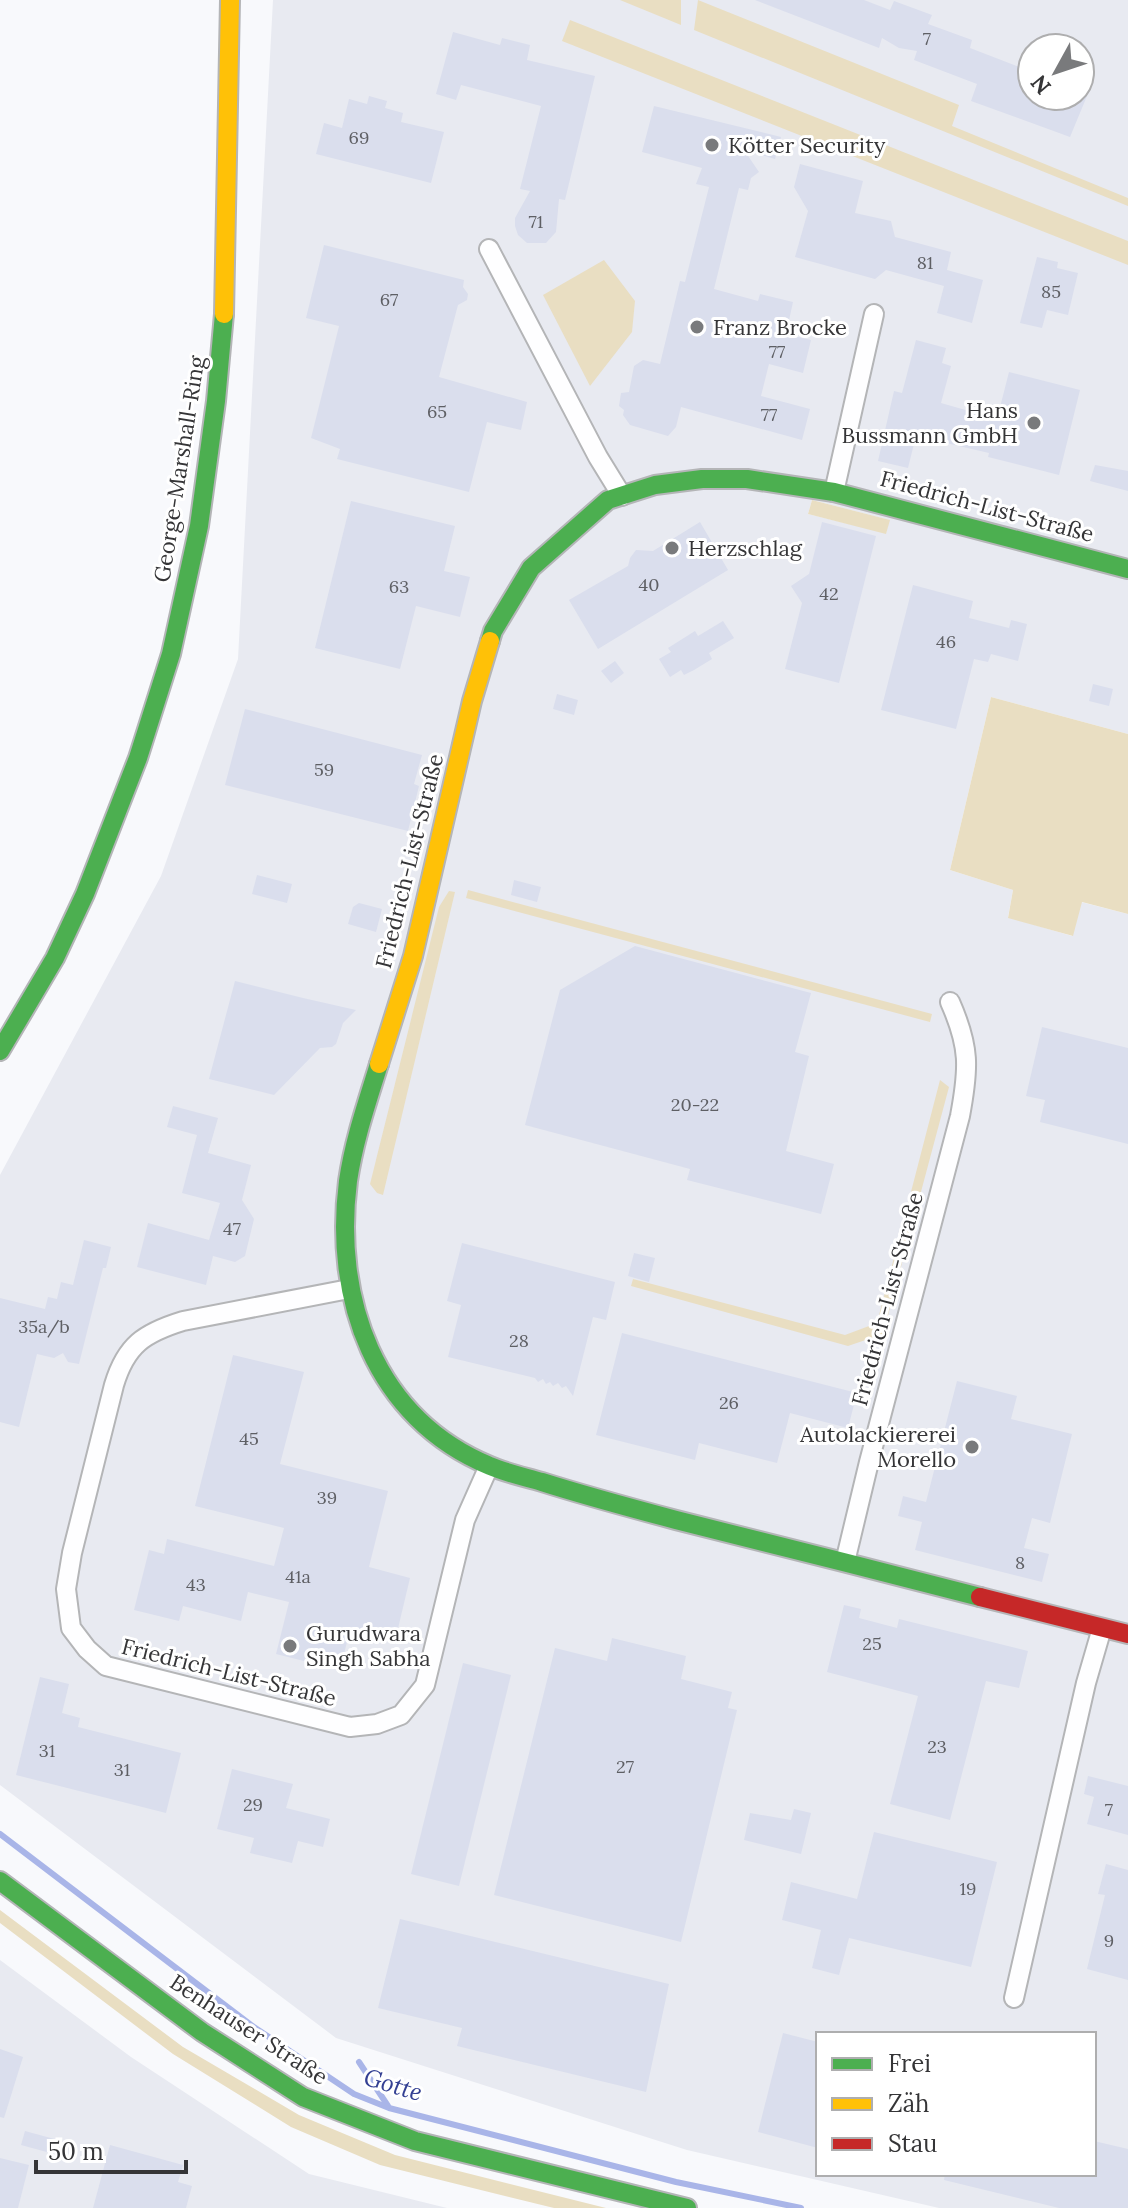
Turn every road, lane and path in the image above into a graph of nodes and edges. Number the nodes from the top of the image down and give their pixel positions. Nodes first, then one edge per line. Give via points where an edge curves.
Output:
1 (230, 0) edge
2 (489, 249) dead end
3 (874, 314) dead end
4 (834, 492) junction
5 (622, 496) junction
6 (1128, 569) edge
7 (950, 1002) dead end
8 (0, 1051) edge
9 (349, 1289) junction
10 (489, 1466) junction
11 (845, 1562) junction
12 (1102, 1628) junction
13 (1128, 1634) edge
14 (0, 1881) edge
15 (1014, 1998) dead end
16 (687, 2208) edge

1 - 8 street, George-Marshall-Ring via 225,306 199,526 187,583 138,758 85,894 55,958
2 - 5 street
3 - 4 street
4 - 5 street, Friedrich-List-Straße via 747,479 702,479
4 - 6 street, Friedrich-List-Straße
5 - 9 street, Friedrich-List-Straße via 608,500 531,568 493,631 413,956 356,1137 346,1222
7 - 11 street, Friedrich-List-Straße via 964,1035 967,1080
9 - 10 street, Friedrich-List-Straße via 375,1362 412,1414
9 - 10 street, Friedrich-List-Straße via 183,1321 134,1344 114,1385 66,1589 71,1628 87,1649 106,1666 350,1727 401,1715 425,1685 465,1520
10 - 11 street, Friedrich-List-Straße via 605,1502
11 - 12 street, Friedrich-List-Straße
12 - 13 street, Friedrich-List-Straße
12 - 15 street
14 - 16 street, Benhauser Straße via 202,2032 303,2097 415,2141

